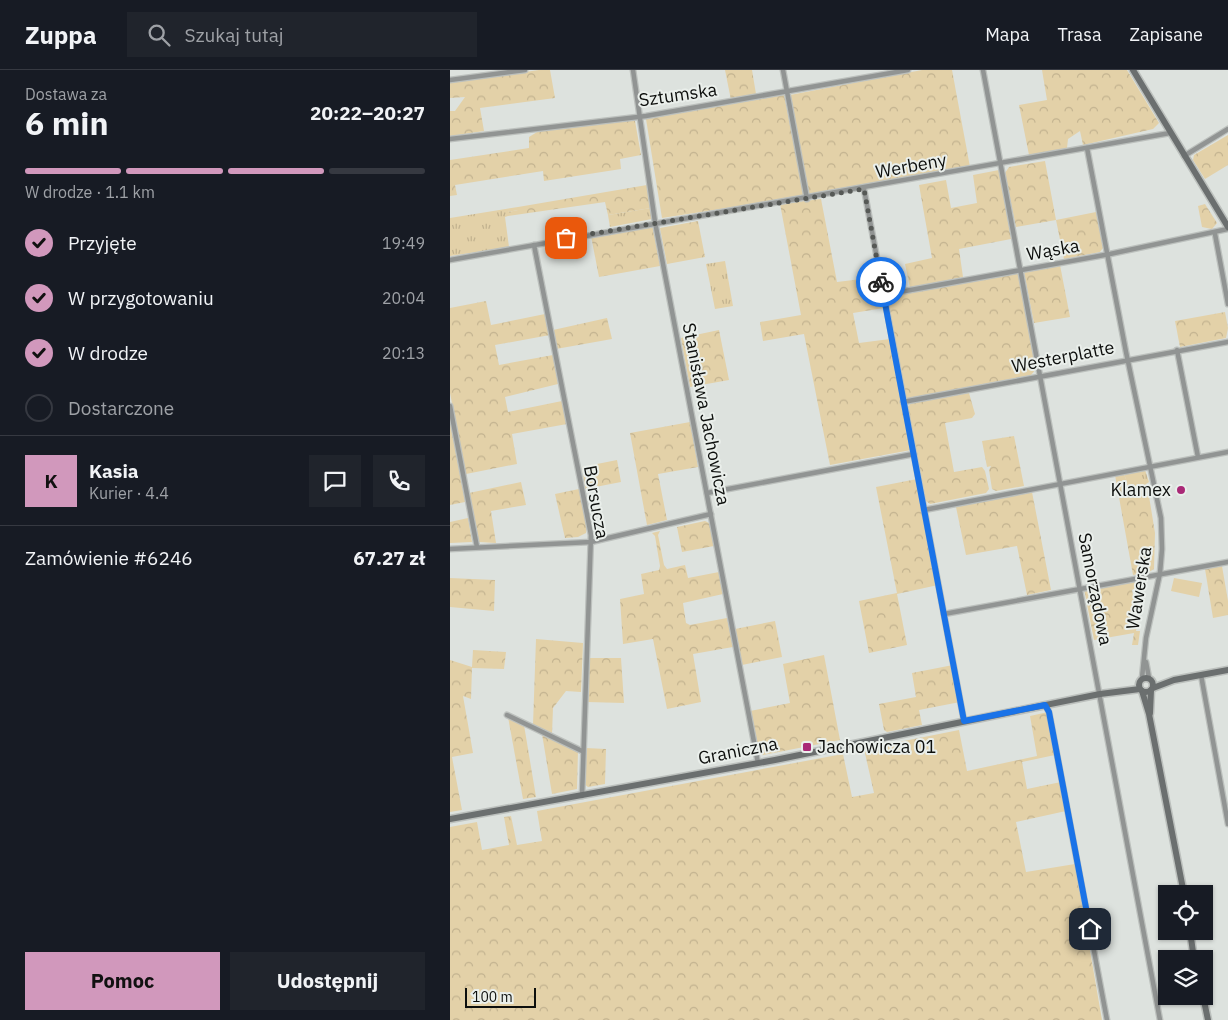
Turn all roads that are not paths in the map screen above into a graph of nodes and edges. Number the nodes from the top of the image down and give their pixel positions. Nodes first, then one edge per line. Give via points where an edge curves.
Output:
1 (524, 70) edge
2 (633, 70) edge
3 (783, 70) edge
4 (908, 70) edge
5 (983, 70) edge
6 (1133, 70) edge
7 (450, 80) edge
8 (788, 92) junction
9 (640, 116) junction
10 (1228, 129) edge
11 (1170, 133) junction
12 (450, 138) edge
13 (1087, 148) junction
14 (1184, 156) junction
15 (1000, 164) junction
16 (864, 189) junction
17 (807, 198) junction
18 (655, 222) junction
19 (1228, 228) edge
20 (1215, 234) junction
21 (534, 245) junction
22 (1108, 254) junction
23 (450, 260) edge
24 (1021, 270) junction
25 (883, 295) junction
26 (1228, 304) edge
27 (1228, 342) edge
28 (1177, 350) junction
29 (1127, 359) junction
30 (1040, 376) junction
31 (903, 402) junction
32 (450, 406) edge
33 (1228, 452) edge
34 (914, 454) junction
35 (1198, 457) junction
36 (1148, 466) junction
37 (1060, 483) junction
38 (707, 493) junction
39 (924, 510) junction
40 (711, 514) junction
41 (591, 542) junction
42 (478, 546) junction
43 (450, 549) edge
44 (1228, 562) edge
45 (1160, 573) junction
46 (1081, 588) junction
47 (944, 614) junction
48 (1228, 670) edge
49 (1201, 675) junction
50 (1146, 685) junction
51 (1100, 694) junction
52 (1045, 705) junction
53 (507, 715) dead end
54 (964, 721) junction
55 (582, 751) junction
56 (758, 763) junction
57 (582, 796) junction
58 (450, 820) edge
59 (1228, 824) edge
60 (1182, 885) edge
61 (1205, 1005) edge
62 (1107, 1020) edge
63 (1160, 1020) edge
64 (1208, 1020) edge

1 - 7 street
2 - 9 street, Stanisława Jachowicza
3 - 8 street
4 - 8 street, Sztumska
5 - 15 street, Samorządowa
6 - 11 street
8 - 9 street, Sztumska
8 - 17 street
9 - 12 street, Sztumska
9 - 18 street, Stanisława Jachowicza
10 - 14 street
11 - 13 street, Werbeny
11 - 14 street
13 - 15 street, Werbeny
13 - 22 street, Wawerska
14 - 19 street
15 - 16 street, Werbeny
15 - 24 street, Samorządowa
16 - 17 street, Werbeny
16 - 25 street
17 - 18 street, Werbeny
18 - 21 street, Werbeny
18 - 38 street, Stanisława Jachowicza
19 - 20 street, Wąska
20 - 22 street, Wąska
20 - 26 street
21 - 23 street, Werbeny
21 - 41 street, Borsucza
22 - 24 street, Wąska
22 - 29 street, Wawerska
24 - 25 street, Wąska
24 - 30 street, Samorządowa
25 - 31 street
27 - 28 street, Westerplatte
28 - 29 street, Westerplatte
28 - 35 street
29 - 30 street, Westerplatte
29 - 36 street, Wawerska
30 - 31 street, Westerplatte
30 - 37 street, Samorządowa
31 - 34 street
32 - 42 street
33 - 35 street
34 - 38 street
34 - 39 street
35 - 36 street
36 - 37 street
36 - 45 street, Wawerska via 1161,518
37 - 39 street
37 - 46 street, Samorządowa
38 - 40 street, Stanisława Jachowicza
39 - 47 street
40 - 41 street
40 - 56 street, Stanisława Jachowicza
41 - 42 street
41 - 55 street, Borsucza
42 - 43 street
44 - 45 street
45 - 46 street
45 - 50 street, Wawerska via 1145,656
46 - 47 street
46 - 51 street, Samorządowa
47 - 54 street
48 - 49 street, Graniczna
49 - 50 street, Graniczna
49 - 59 street
50 - 51 street, Graniczna
50 - 60 street, Wawerska
51 - 52 street, Graniczna
51 - 63 street, Samorządowa
52 - 54 street, Graniczna
52 - 62 street via 1049,712
53 - 55 street
54 - 56 street, Graniczna
55 - 57 street, Borsucza
56 - 57 street, Graniczna
57 - 58 street, Graniczna
61 - 64 street

